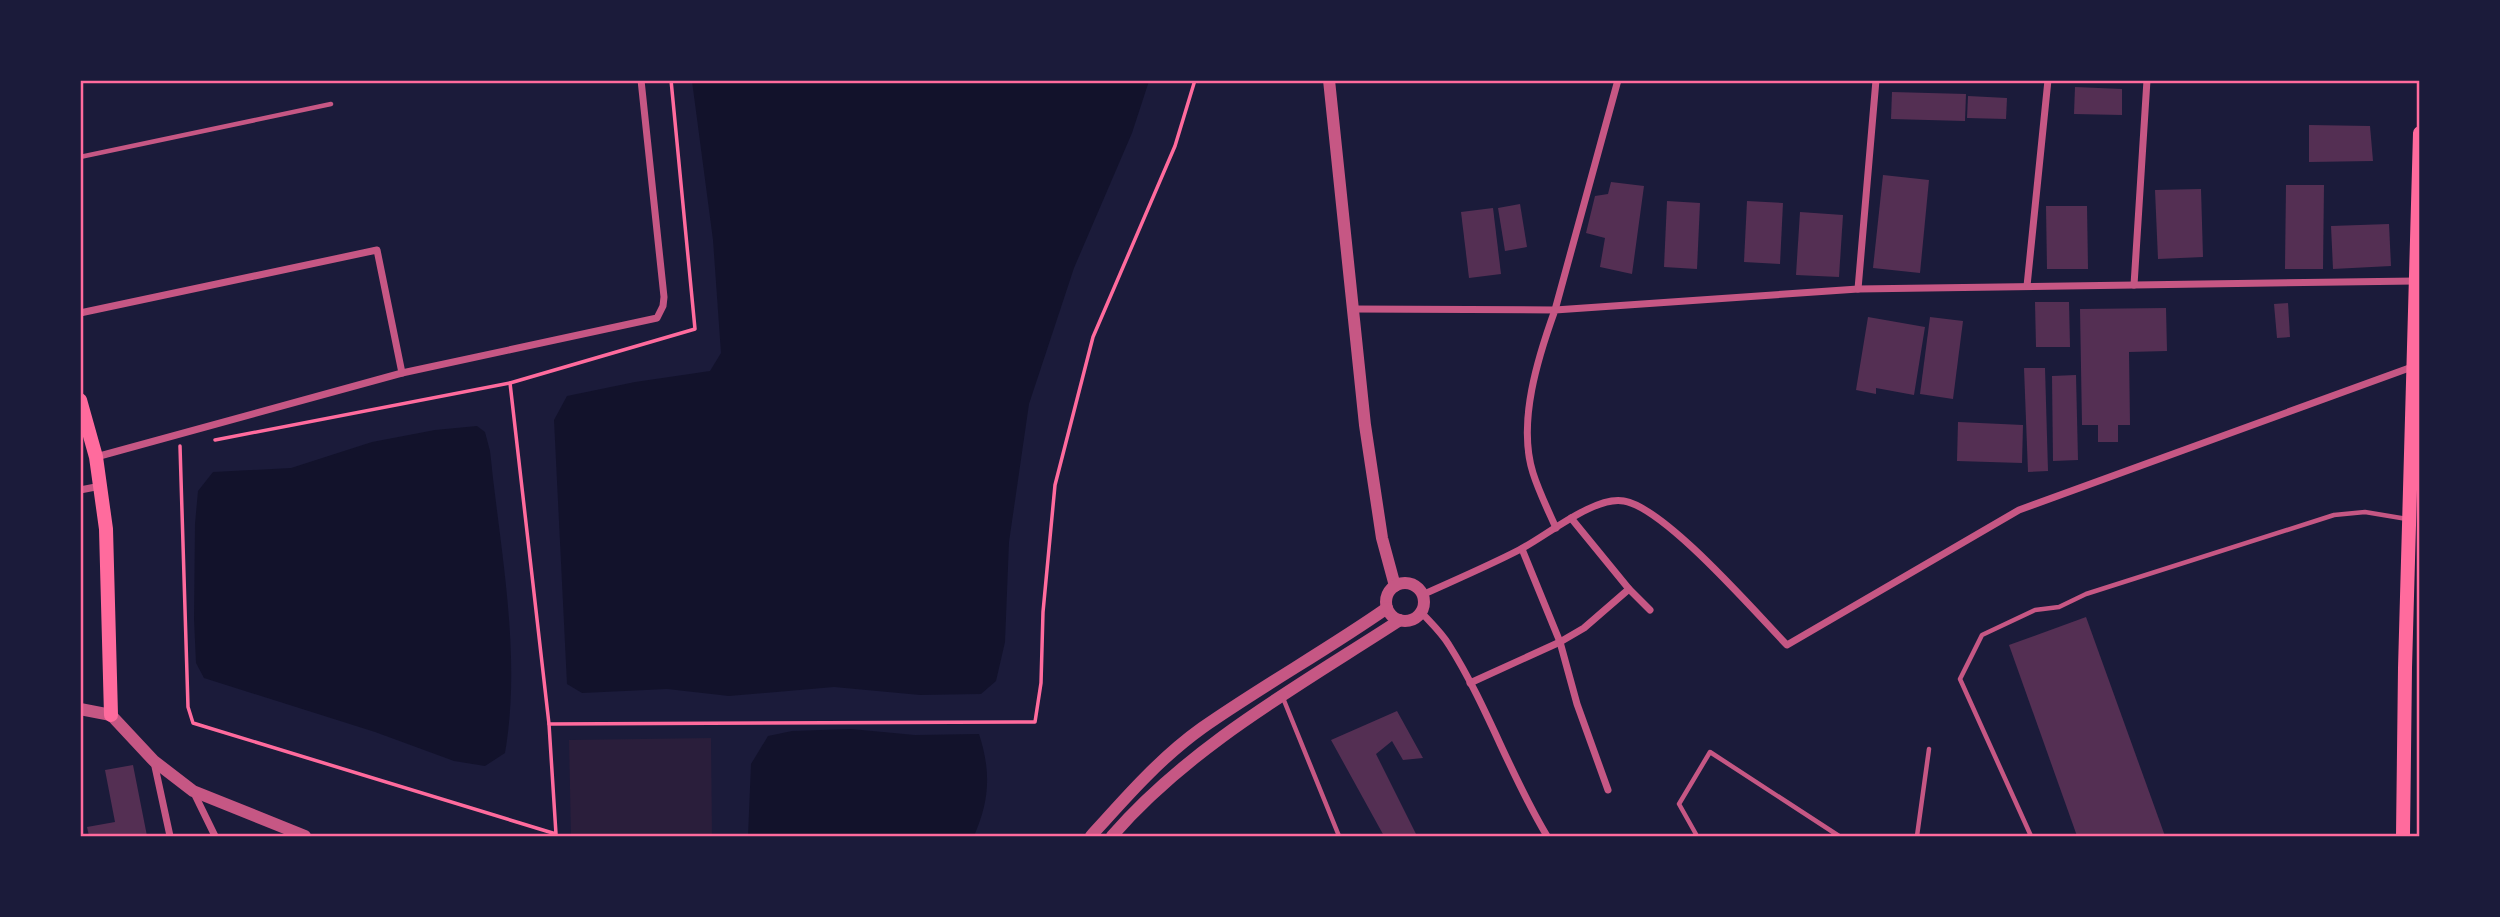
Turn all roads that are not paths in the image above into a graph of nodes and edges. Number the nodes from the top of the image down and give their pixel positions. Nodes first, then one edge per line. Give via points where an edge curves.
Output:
1 (641, 80) edge
2 (1329, 80) edge
3 (1618, 80) edge
4 (1876, 80) edge
5 (2048, 80) edge
6 (2147, 80) edge
7 (331, 104) dead end
8 (2420, 133) edge
9 (80, 157) edge
10 (2415, 281) junction
11 (2134, 285) junction
12 (2027, 286) junction
13 (1858, 289) junction
14 (1353, 309) junction
15 (1555, 310) junction
16 (80, 313) edge
17 (2412, 367) junction
18 (402, 373) junction
19 (80, 400) edge
20 (96, 457) junction
21 (101, 486) junction
22 (80, 490) edge
23 (1571, 518) junction
24 (2414, 519) edge
25 (1556, 528) junction
26 (1522, 549) junction
27 (1395, 586) junction
28 (1629, 589) junction
29 (1423, 595) junction
30 (1387, 608) junction
31 (1650, 610) dead end
32 (1421, 612) junction
33 (1400, 620) junction
34 (1560, 642) junction
35 (1470, 683) junction
36 (1282, 697) junction
37 (80, 709) edge
38 (111, 715) junction
39 (1929, 749) dead end
40 (154, 761) junction
41 (1608, 790) dead end
42 (193, 791) junction
43 (170, 836) edge
44 (215, 836) edge
45 (305, 836) edge
46 (1091, 836) edge
47 (1112, 836) edge
48 (1339, 836) edge
49 (1547, 836) edge
50 (1697, 836) edge
51 (1839, 836) edge
52 (1917, 836) edge
53 (2031, 836) edge
54 (2403, 836) edge

1 - 18 street via 664,297 657,318
2 - 14 street
3 - 15 street
4 - 13 street
5 - 12 street
6 - 11 street
7 - 9 lane
8 - 10 main road
10 - 11 street
10 - 17 main road
11 - 12 street
12 - 13 street
13 - 15 street
14 - 15 street
14 - 27 street via 1382,538
15 - 25 street via 1533,382 1527,426 1532,471
16 - 18 street via 376,250
17 - 23 street via 2019,510 1787,645 1679,535 1645,509 1623,500
17 - 24 main road
18 - 20 street
19 - 20 main road
20 - 21 main road
21 - 22 street
21 - 38 main road
23 - 25 street
23 - 28 street
24 - 53 lane via 2365,512 2334,515 2086,594 2059,607 2035,610 1982,635 1960,679
24 - 54 main road
25 - 26 street
26 - 29 street
26 - 34 street
27 - 29 street via 1411,584
27 - 30 street via 1386,600
28 - 31 street
28 - 34 street via 1584,628
29 - 32 street
30 - 33 street
30 - 46 street via 1201,729 1134,788
32 - 33 street via 1412,620
32 - 35 street via 1448,643
33 - 36 street
34 - 35 street
34 - 41 street
35 - 49 street
36 - 47 street via 1201,752
36 - 48 lane
37 - 38 street
38 - 40 street
39 - 52 lane
40 - 42 street
40 - 43 street
42 - 44 street
42 - 45 street
50 - 51 lane via 1679,804 1710,752

